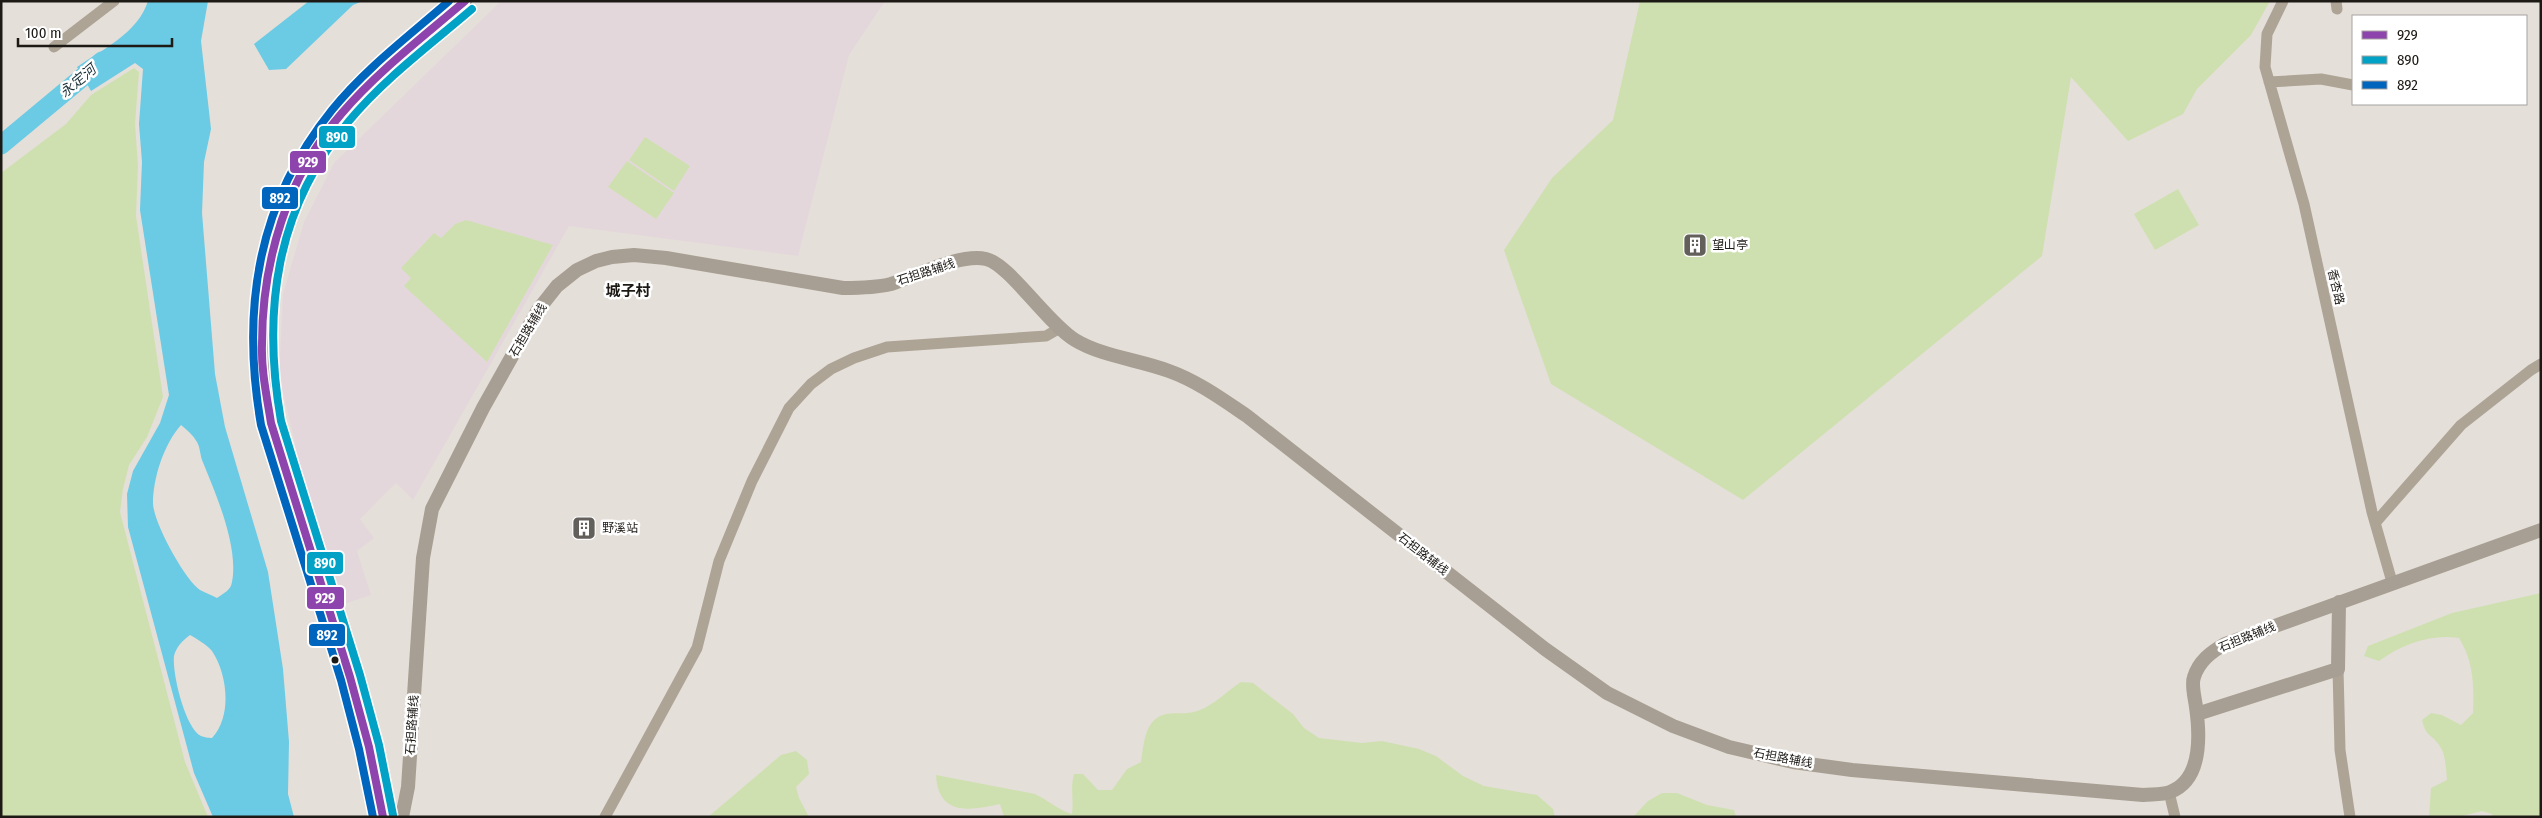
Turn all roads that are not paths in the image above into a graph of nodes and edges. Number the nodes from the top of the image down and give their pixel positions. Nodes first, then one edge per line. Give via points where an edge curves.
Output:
1 (114, 1) edge
2 (465, 1) edge
3 (2283, 1) edge
4 (54, 47) dead end
5 (2269, 82) junction
6 (2352, 86) edge
7 (1060, 328) junction
8 (2541, 364) edge
9 (2375, 523) junction
10 (2541, 530) edge
11 (2392, 582) junction
12 (2339, 602) junction
13 (2338, 669) junction
14 (2197, 714) junction
15 (2169, 792) junction
16 (382, 817) edge
17 (402, 817) edge
18 (605, 817) edge
19 (2175, 817) edge
20 (2350, 817) edge

1 - 4 street
2 - 16 main road via 381,76 328,131 292,195 274,239 264,281 261,332 271,423 346,665 364,730
3 - 5 street, 香杏路 via 2267,34 2265,67
5 - 6 street via 2320,79
5 - 9 street, 香杏路 via 2304,204
7 - 15 main road, 石担路辅线 via 1076,340 1169,371 1210,391 1255,422 1545,649 1607,693 1673,726 1729,747 1794,762 1852,770 2143,795
7 - 17 main road, 石担路辅线 via 1000,266 986,259 967,259 890,284 866,288 842,288 634,255 612,257 578,270 557,286 538,310 432,509 423,558 408,787
7 - 18 street via 1046,336 886,346 846,361 811,384 789,408 752,481 719,561 697,648
8 - 9 street via 2461,425
9 - 11 street, 香杏路
10 - 11 main road, 石担路辅线
11 - 12 main road, 石担路辅线
12 - 13 main road
12 - 14 main road, 石担路辅线 via 2212,651 2200,663 2193,678
13 - 14 main road
13 - 20 street via 2340,750
14 - 15 main road, 石担路辅线 via 2200,735 2194,765 2184,783
15 - 19 street

